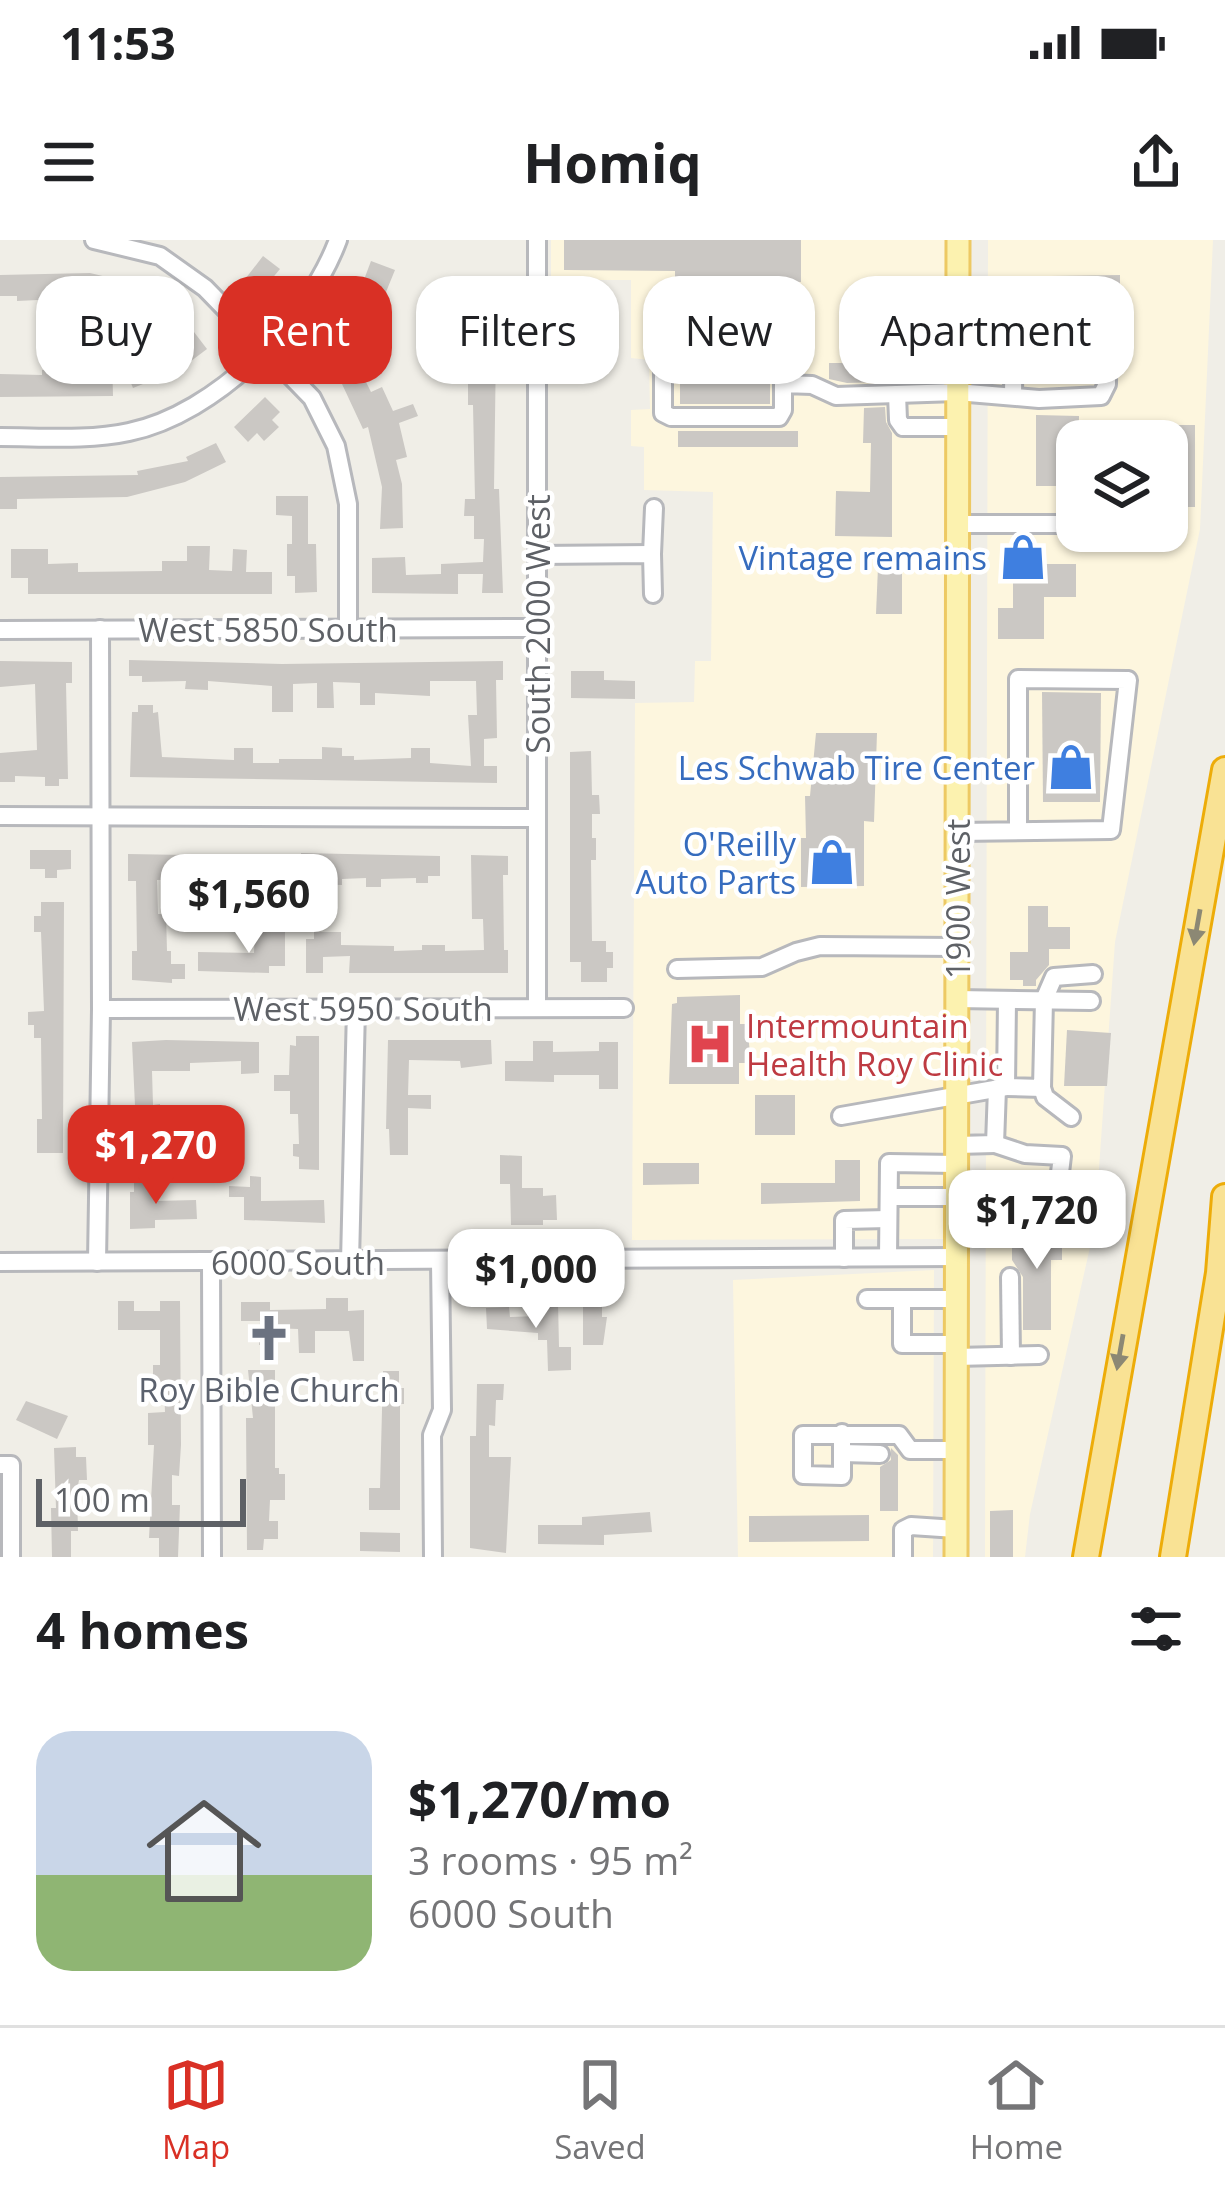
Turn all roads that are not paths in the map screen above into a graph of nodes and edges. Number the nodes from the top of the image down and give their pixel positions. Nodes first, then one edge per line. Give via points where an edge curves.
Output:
1 (94, 240) edge
2 (338, 240) edge
3 (537, 240) edge
4 (958, 240) edge
5 (324, 276) edge
6 (218, 302) edge
7 (223, 384) edge
8 (298, 384) edge
9 (783, 385) junction
10 (957, 392) junction
11 (897, 394) junction
12 (1013, 395) junction
13 (957, 427) junction
14 (0, 436) edge
15 (654, 508) dead end
16 (957, 524) junction
17 (1056, 524) edge
18 (652, 554) junction
19 (537, 555) junction
20 (653, 594) dead end
21 (348, 628) junction
22 (537, 628) junction
23 (100, 629) junction
24 (0, 630) edge
25 (1225, 770) edge
26 (0, 816) edge
27 (100, 816) junction
28 (537, 818) junction
29 (1018, 831) junction
30 (957, 832) junction
31 (956, 946) junction
32 (677, 969) dead end
33 (1093, 974) dead end
34 (957, 999) junction
35 (1006, 1000) junction
36 (1044, 1000) junction
37 (1091, 1001) dead end
38 (537, 1007) junction
39 (624, 1007) dead end
40 (356, 1008) junction
41 (101, 1009) junction
42 (1001, 1087) junction
43 (1042, 1088) junction
44 (957, 1096) junction
45 (841, 1116) dead end
46 (1071, 1117) dead end
47 (995, 1144) junction
48 (957, 1155) junction
49 (889, 1197) junction
50 (1225, 1197) edge
51 (956, 1202) junction
52 (888, 1220) junction
53 (888, 1257) junction
54 (956, 1257) junction
55 (844, 1258) junction
56 (0, 1262) edge
57 (97, 1262) junction
58 (211, 1262) junction
59 (350, 1262) junction
60 (440, 1262) junction
61 (1222, 1263) edge
62 (1010, 1277) dead end
63 (867, 1298) dead end
64 (902, 1299) junction
65 (956, 1300) junction
66 (956, 1350) junction
67 (1039, 1355) dead end
68 (1011, 1356) junction
69 (893, 1450) junction
70 (956, 1450) junction
71 (6, 1465) edge
72 (956, 1529) junction
73 (11, 1557) edge
74 (212, 1557) edge
75 (433, 1557) edge
76 (903, 1557) edge
77 (956, 1557) edge
78 (1086, 1557) edge
79 (1173, 1557) edge

1 - 6 street via 160,256
2 - 5 street
3 - 19 street, South 2000 West
4 - 10 main road, 1900 West
7 - 14 street via 171,419 128,433
8 - 21 street via 336,446 348,504
9 - 9 street via 783,374 770,367 667,367 663,412 779,418
9 - 11 street via 836,396
10 - 11 street
10 - 12 street
10 - 13 main road, 1900 West
11 - 13 street via 903,427
12 - 12 street via 1101,396 1107,326 1096,318 1014,317
13 - 16 main road, 1900 West
15 - 18 street
16 - 17 street
16 - 30 main road, 1900 West
18 - 19 street
18 - 20 street
19 - 22 street, South 2000 West
21 - 22 street, West 5850 South
21 - 23 street, West 5850 South
22 - 28 street, South 2000 West
23 - 24 street, West 5850 South
23 - 27 street
25 -> 78 highway
26 - 27 street
27 - 28 street
27 - 41 street
28 - 38 street, South 2000 West
29 - 29 street via 1111,830 1128,680 1018,679
29 - 30 street
30 - 31 main road, 1900 West
31 - 32 street via 820,946 762,967
31 - 34 main road, 1900 West
33 - 36 street via 1054,977
34 - 35 street
34 - 44 main road, 1900 West
35 - 36 street
35 - 42 street
36 - 37 street
36 - 43 street
38 - 39 street, West 5950 South
38 - 40 street, West 5950 South
40 - 41 street, West 5950 South
40 - 59 street
41 - 57 street
42 - 43 street
42 - 44 street
42 - 47 street
43 - 46 street
44 - 45 street
44 - 48 main road, 1900 West
47 - 48 street
47 - 51 street via 1062,1156 1056,1206
48 - 49 street via 889,1163
48 - 51 main road, 1900 West
49 - 51 street
49 - 52 street
50 - 61 highway
51 - 54 main road, 1900 West
52 - 53 street
52 - 55 street via 844,1220
53 - 54 street, 6000 South
53 - 55 street, 6000 South
54 - 65 main road, 1900 West
55 - 60 street, 6000 South
56 - 57 street, 6000 South
57 - 58 street, 6000 South
58 - 59 street, 6000 South
58 - 74 street
59 - 60 street, 6000 South
60 - 75 street
61 - 79 highway
62 - 68 street
63 - 64 street
64 - 65 street
64 - 66 street via 902,1344
65 - 66 main road, 1900 West
66 - 68 street
66 - 70 main road, 1900 West
67 - 68 street
69 - 69 street via 899,1435 842,1444
69 - 70 street
70 - 72 main road, 1900 West
71 - 73 street
72 - 76 street via 903,1530
72 - 77 main road, 1900 West

